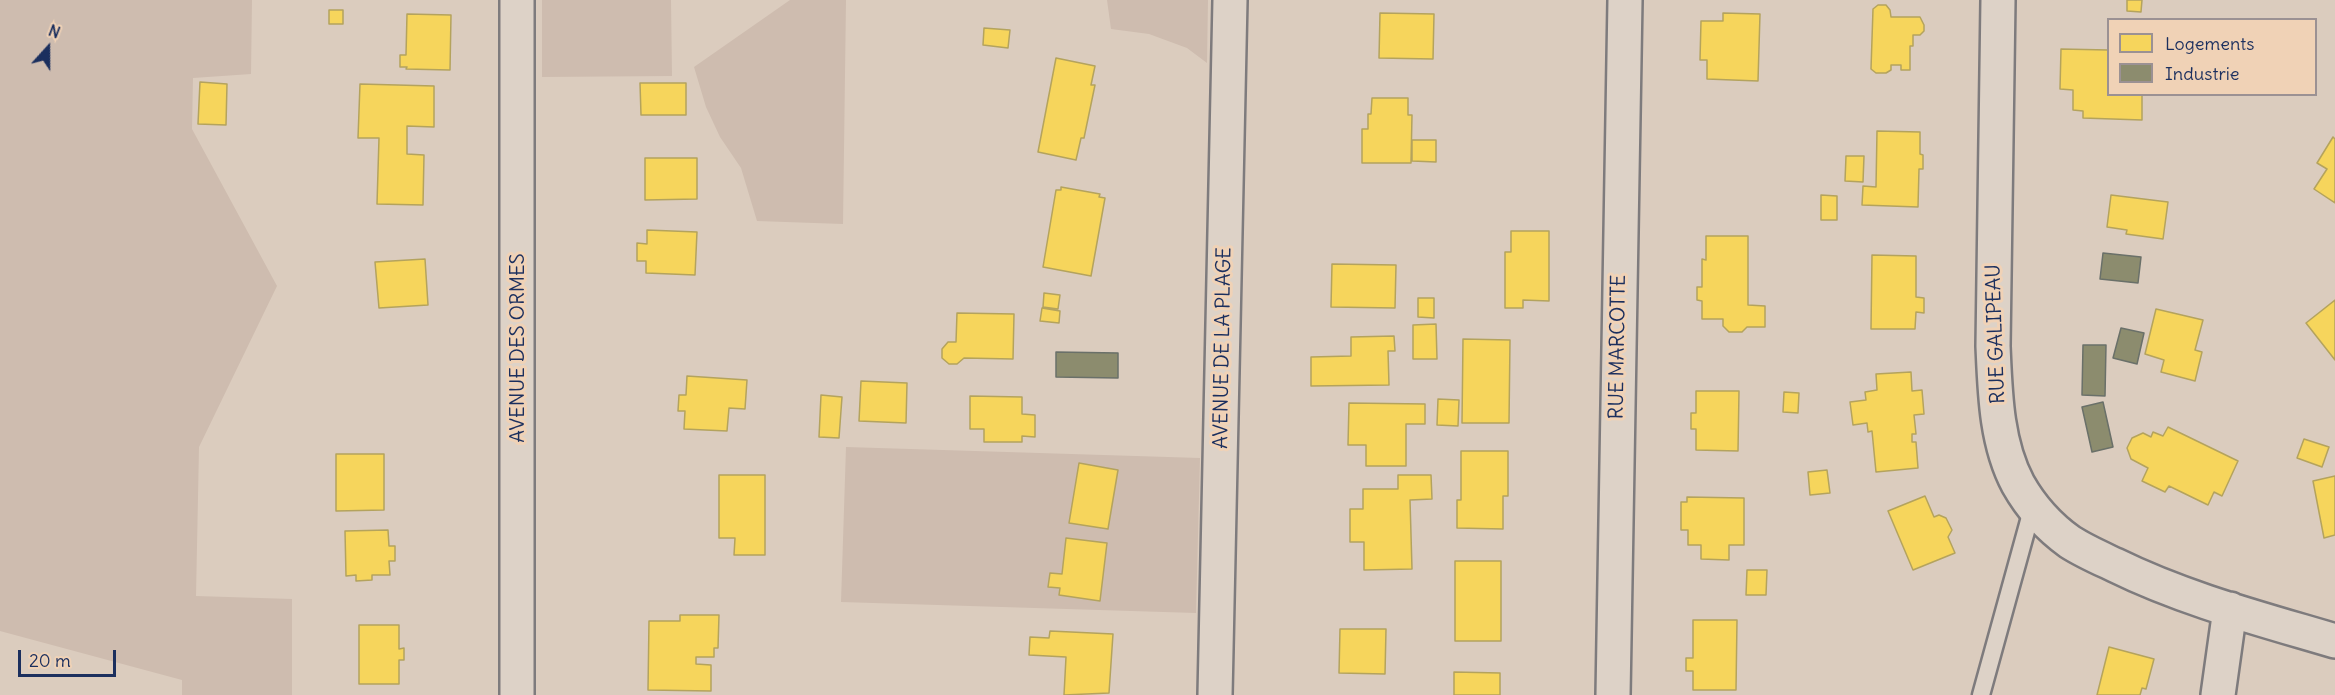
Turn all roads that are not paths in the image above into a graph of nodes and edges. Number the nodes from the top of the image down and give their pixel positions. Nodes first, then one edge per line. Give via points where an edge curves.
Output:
1 (517, 0) edge
2 (1230, 0) edge
3 (1625, 0) edge
4 (1998, 0) edge
5 (2033, 506) junction
6 (2230, 609) junction
7 (2335, 641) edge
8 (517, 695) edge
9 (1215, 695) edge
10 (1613, 695) edge
11 (1981, 695) edge
12 (2218, 695) edge

1 - 8 street, AVENUE DES ORMES
2 - 9 street, AVENUE DE LA PLAGE
3 - 10 street, RUE MARCOTTE
4 - 5 street, RUE GALIPEAU via 1993,320 1996,398 2008,457
5 - 6 street, RUE GALIPEAU via 2070,542 2144,579
5 - 11 lane
6 - 7 street, RUE GALIPEAU
6 - 12 street

